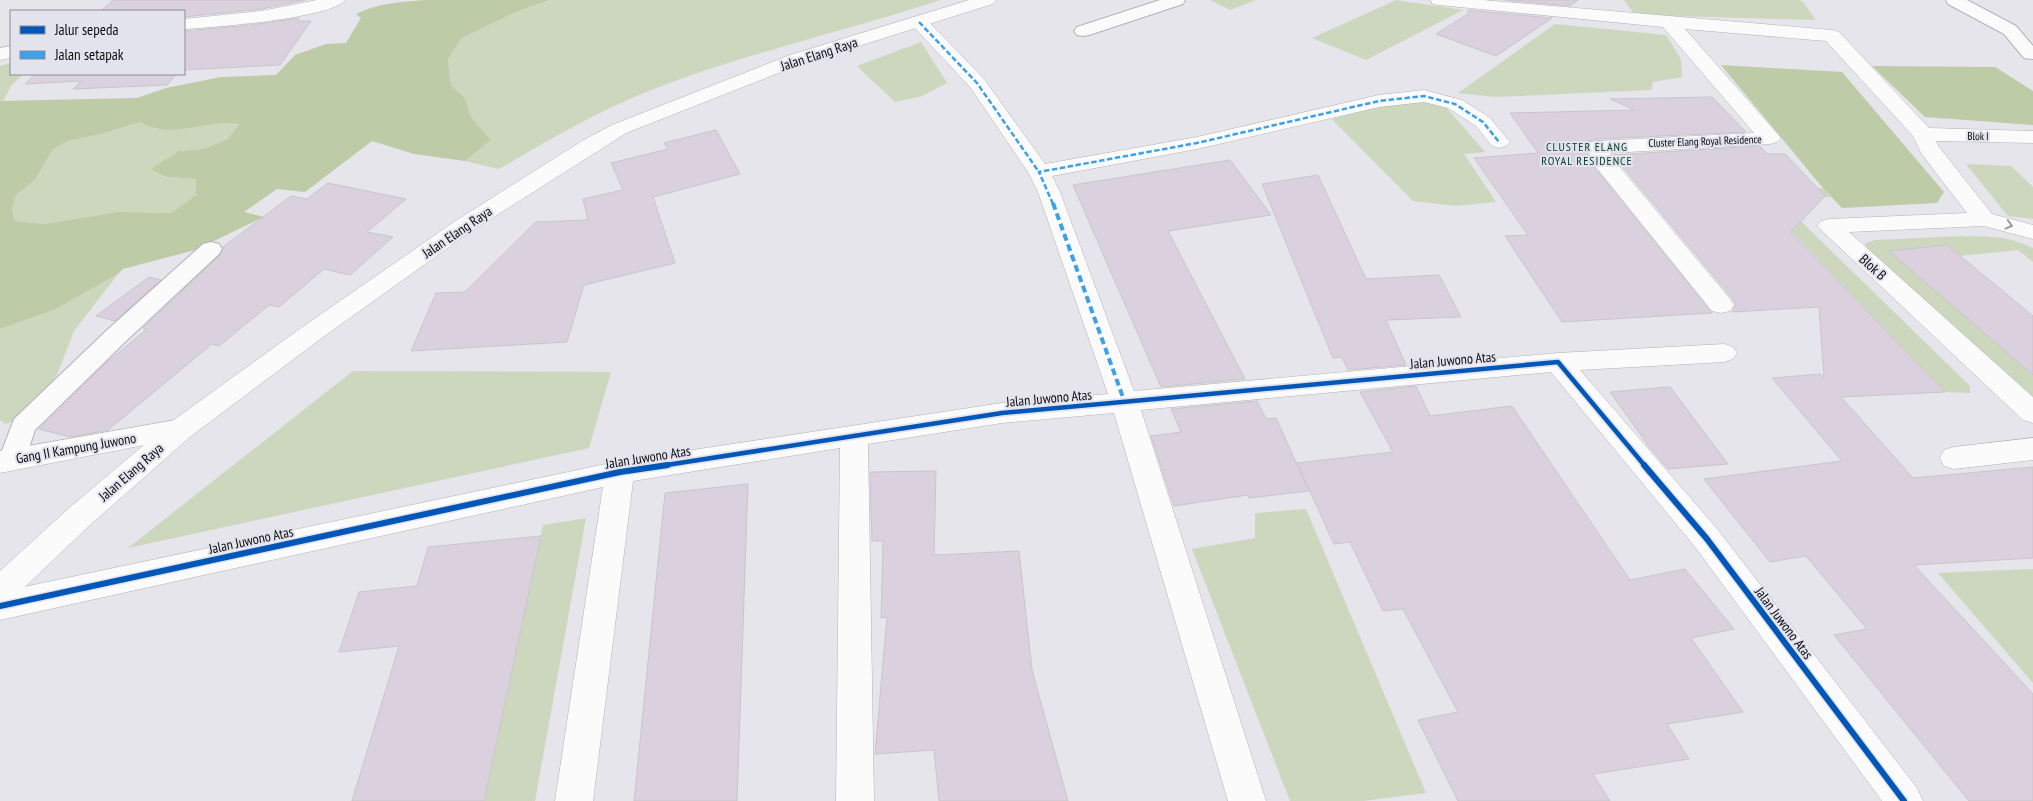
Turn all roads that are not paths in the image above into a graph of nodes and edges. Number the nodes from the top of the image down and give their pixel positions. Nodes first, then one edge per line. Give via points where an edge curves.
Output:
1 (336, 0) edge
2 (987, 0) edge
3 (1177, 0) edge
4 (1439, 0) edge
5 (1954, 0) edge
6 (920, 22) junction
7 (1669, 22) junction
8 (185, 24) edge
9 (1083, 31) dead end
10 (2030, 54) dead end
11 (1923, 134) junction
12 (2033, 137) edge
13 (1499, 142) dead end
14 (1039, 172) junction
15 (1984, 219) junction
16 (2033, 232) edge
17 (211, 249) dead end
18 (1721, 305) dead end
19 (1724, 353) dead end
20 (1558, 362) junction
21 (1126, 403) junction
22 (2033, 413) edge
23 (181, 429) junction
24 (854, 436) junction
25 (2033, 449) edge
26 (1954, 458) dead end
27 (7, 461) edge
28 (620, 472) junction
29 (0, 591) edge
30 (0, 606) edge
31 (574, 801) edge
32 (855, 801) edge
33 (1247, 801) edge
34 (1904, 801) edge

1 - 8 street via 315,7 218,14
2 - 6 street, Jalan Elang Raya
3 - 9 lane
4 - 7 street
5 - 10 lane via 2010,30
6 - 14 street via 977,83
6 - 23 street, Jalan Elang Raya via 797,60 619,129 462,228
7 - 11 street via 1832,36
7 - 18 street, Cluster Elang Royal Residence via 1770,138 1597,147 1604,162
11 - 12 street, Blok I
11 - 15 street via 1929,148
13 - 14 street via 1483,122 1455,104 1424,96 1379,102
14 - 21 street
15 -> 16 street
15 - 22 street, Blok B via 1829,226
17 - 27 lane via 23,426
19 - 20 street
20 - 21 street, Jalan Juwono Atas
20 - 34 street, Jalan Juwono Atas via 1707,539
21 - 24 street, Jalan Juwono Atas via 1002,413
21 - 33 street
23 - 27 street, Gang II Kampung Juwono
23 - 29 street, Jalan Elang Raya
24 - 28 street, Jalan Juwono Atas
24 - 32 street
25 - 26 street
28 - 30 street, Jalan Juwono Atas
28 - 31 street

